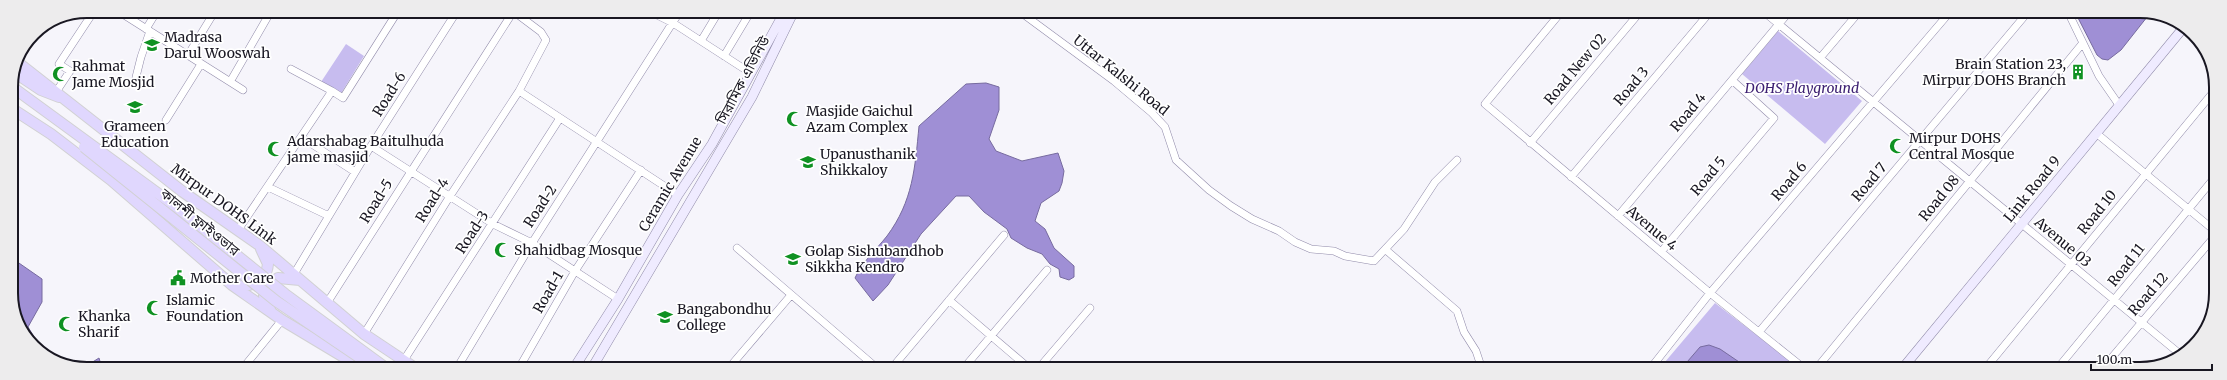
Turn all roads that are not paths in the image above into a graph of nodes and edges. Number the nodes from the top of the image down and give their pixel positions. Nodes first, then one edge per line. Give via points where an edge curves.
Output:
1 (89, 18) edge
2 (129, 18) edge
3 (154, 18) edge
4 (211, 18) edge
5 (267, 18) edge
6 (394, 18) edge
7 (453, 18) edge
8 (509, 18) edge
9 (521, 18) edge
10 (663, 18) edge
11 (676, 18) edge
12 (715, 18) edge
13 (747, 18) edge
14 (781, 18) edge
15 (791, 18) edge
16 (1028, 18) edge
17 (1557, 18) edge
18 (1635, 18) edge
19 (1705, 18) edge
20 (1772, 18) edge
21 (1784, 18) edge
22 (1854, 18) edge
23 (1945, 18) edge
24 (2023, 18) edge
25 (2071, 18) edge
26 (673, 23) junction
27 (1779, 24) junction
28 (148, 30) junction
29 (2181, 31) edge
30 (701, 41) junction
31 (2082, 44) junction
32 (188, 55) junction
33 (724, 56) junction
34 (1820, 58) junction
35 (201, 64) junction
36 (21, 65) edge
37 (291, 70) dead end
38 (750, 72) junction
39 (19, 75) edge
40 (136, 77) dead end
41 (1732, 80) junction
42 (230, 82) junction
43 (243, 90) dead end
44 (18, 91) edge
45 (332, 91) junction
46 (519, 92) junction
47 (59, 95) junction
48 (18, 97) edge
49 (2209, 97) edge
50 (1873, 102) junction
51 (18, 104) edge
52 (2119, 105) junction
53 (18, 113) edge
54 (560, 118) junction
55 (166, 120) dead end
56 (2096, 133) junction
57 (51, 134) junction
58 (301, 137) junction
59 (1921, 141) junction
60 (598, 142) junction
61 (1530, 143) junction
62 (371, 146) junction
63 (1457, 160) dead end
64 (410, 170) junction
65 (641, 170) junction
66 (355, 172) junction
67 (2145, 173) junction
68 (1571, 177) junction
69 (1969, 181) junction
70 (2209, 184) edge
71 (268, 186) junction
72 (678, 195) junction
73 (450, 196) junction
74 (2187, 208) junction
75 (328, 216) junction
76 (1618, 216) junction
77 (493, 224) junction
78 (2021, 224) junction
79 (2209, 226) edge
80 (238, 230) junction
81 (1004, 235) dead end
82 (532, 243) junction
83 (2209, 243) edge
84 (259, 245) junction
85 (737, 248) dead end
86 (1386, 250) junction
87 (1661, 252) junction
88 (2070, 265) junction
89 (1047, 270) dead end
90 (575, 271) junction
91 (297, 277) junction
92 (232, 285) junction
93 (1710, 294) junction
94 (792, 295) junction
95 (618, 299) junction
96 (949, 300) junction
97 (2114, 300) junction
98 (327, 303) junction
99 (1090, 308) dead end
100 (272, 314) junction
101 (282, 320) junction
102 (2141, 322) junction
103 (1759, 332) junction
104 (364, 334) junction
105 (991, 335) junction
106 (2177, 352) edge
107 (404, 360) junction
108 (248, 362) edge
109 (352, 362) edge
110 (366, 362) edge
111 (378, 362) edge
112 (407, 362) edge
113 (462, 362) edge
114 (522, 362) edge
115 (578, 362) edge
116 (596, 362) edge
117 (733, 362) edge
118 (870, 362) edge
119 (896, 362) edge
120 (969, 362) edge
121 (1022, 362) edge
122 (1044, 362) edge
123 (1480, 362) edge
124 (1656, 362) edge
125 (1795, 362) edge
126 (1822, 362) edge
127 (1908, 362) edge
128 (1990, 362) edge
129 (2063, 362) edge
130 (2108, 362) edge

1 - 47 street via 59,64 70,71
2 - 28 street
3 - 28 street
4 - 32 street
5 - 42 street
6 - 45 street via 343,98
7 - 62 street, Road-6
8 - 64 street, Road-5
9 - 46 street, Road-4 via 541,32 546,40
10 - 26 street
11 - 26 street, Road-2
12 - 30 street
13 - 33 street
14 - 38 main road, Ceramic Avenue
15 - 116 main road, সিরামিক এভিনিউ via 752,97
16 - 86 street, Uttar Kalshi Road via 1114,81 1152,113 1165,127 1176,160 1209,190 1252,219 1311,249 1334,251 1345,256 1374,261
17 - 61 street, Avenue 4 via 1485,104
18 - 61 street, Road New 02
19 - 68 street, Road 3
20 - 27 street, Avenue 03
21 - 27 street, Road 4
22 - 34 street
23 - 50 street, Road 6
24 - 59 street, Road 7
25 - 31 street
26 - 30 street
26 - 60 street, Road-2
27 - 34 street, Avenue 03
27 - 41 street, Road 4
28 - 32 street
28 - 40 street
29 - 52 main road, Link Road 9
30 - 33 street
31 - 52 street via 2098,76
31 - 69 street, Road 08
32 - 35 street
33 - 38 street
34 - 50 street, Avenue 03
35 - 42 street
35 - 55 street
36 - 47 main road, Mirpur DOHS Link
37 - 45 street
38 - 72 main road, Ceramic Avenue via 712,144
39 - 47 main road via 35,86
41 - 76 street, Road 4
41 - 87 street, Road 5 via 1774,116
42 - 43 street
44 - 111 main road, bridge via 178,208 285,294
45 - 58 street
46 - 54 street
46 - 73 street, Road-4
47 - 80 main road, Mirpur DOHS Link via 183,192
48 - 110 main road, কালশী ফ্লাইওভার, bridge via 276,301
49 - 67 street, Road 10
50 - 59 street, Avenue 03
50 - 93 street, Road 6
51 - 57 main road
52 - 56 main road, Link Road 9
53 - 57 main road
54 - 60 street
54 - 77 street, Road-3
56 - 67 street
56 - 78 main road, Link Road 9
57 - 92 main road via 167,226
58 - 66 street
58 - 71 street
59 - 69 street, Avenue 03
59 - 103 street, Road 7
60 - 65 street
60 - 82 street, Road-2
61 - 68 street, Avenue 4
62 - 64 street
62 - 66 street, Road-6
63 - 86 street via 1435,182 1404,229
64 - 73 street
64 - 98 street, Road-5
65 - 72 street
65 - 90 street, Road-1
66 - 75 street, Road-6
67 - 74 street
67 - 88 street, Road 10
68 - 76 street, Avenue 4
69 - 78 street, Avenue 03
69 - 126 street, Road 08
70 - 74 street, Road 11
71 - 75 street
71 - 80 street
72 - 95 main road, Ceramic Avenue
73 - 77 street
73 - 104 street, Road-4
74 - 79 street
74 - 97 street, Road 11
75 - 91 street, Road-6
76 - 87 street, Avenue 4
77 - 82 street
77 - 107 street, Road-3
78 - 88 street, Avenue 03
78 - 127 main road, Link Road 9
80 - 84 main road, Mirpur DOHS Link
81 - 96 street
82 - 90 street
82 - 113 street, Road-2
83 - 102 street, Road 12
84 - 91 main road, Mirpur DOHS Link
84 - 92 main road via 268,264 264,277 252,285
85 - 94 street
86 - 123 street via 1457,311 1464,332
87 - 93 street, Avenue 4
88 - 97 street, Avenue 03
88 - 128 street, Road 10
89 - 105 street
90 - 95 street
90 - 114 street, Road-1
91 - 98 main road, Mirpur DOHS Link
91 - 100 main road via 278,278 267,288 264,296
92 - 100 main road
93 - 103 street, Avenue 4
93 - 124 street, Road 6
94 - 117 street
94 - 118 street
95 - 115 main road, Ceramic Avenue
96 - 105 street
96 - 119 street
97 - 102 street, Avenue 03
97 - 129 street, Road 11
98 - 104 main road, Mirpur DOHS Link
99 - 122 street
100 - 101 main road
101 - 108 street
101 - 109 main road
102 - 106 street, Avenue 03
102 - 130 street, Road 12
103 - 125 street, Avenue 4
104 - 107 main road, Mirpur DOHS Link
105 - 120 street
105 - 121 street
107 - 112 main road, Mirpur DOHS Link

